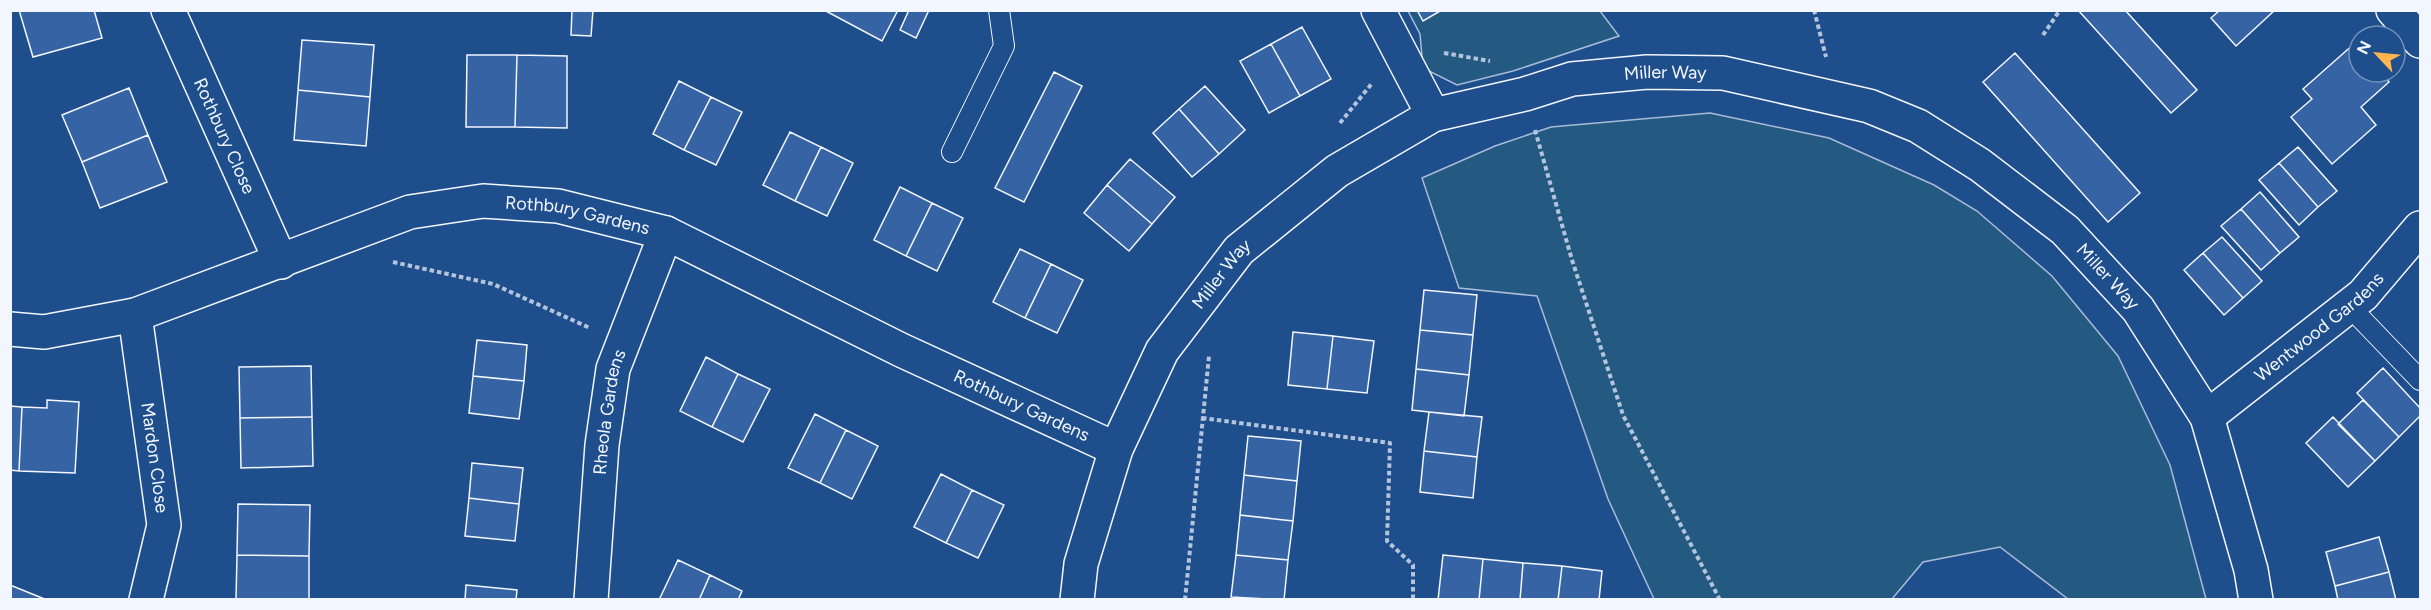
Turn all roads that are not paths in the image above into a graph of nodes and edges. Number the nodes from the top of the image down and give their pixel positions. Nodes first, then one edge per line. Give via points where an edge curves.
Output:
1 (168, 10) edge
2 (999, 10) edge
3 (1378, 10) edge
4 (2393, 10) edge
5 (2421, 41) edge
6 (1433, 115) junction
7 (952, 152) dead end
8 (2421, 228) edge
9 (666, 233) junction
10 (281, 262) junction
11 (2349, 306) junction
12 (135, 315) junction
13 (10, 328) edge
14 (2421, 380) edge
15 (2207, 417) junction
16 (1116, 449) junction
17 (146, 600) edge
18 (591, 600) edge
19 (1077, 600) edge
20 (2256, 600) edge

1 - 10 street, Rothbury Close
2 - 7 lane via 1004,46
3 - 6 street
4 - 5 street
6 - 15 street, Miller Way via 1572,79 1647,72 1723,73 1869,106 1918,126 1980,165 2065,230 2138,309
6 - 16 street, Miller Way via 1337,171 1239,250 1162,351
8 - 11 street, Wentwood Gardens
9 - 10 street, Rothbury Gardens via 558,206 483,201 410,212
9 - 16 street, Rothbury Gardens via 901,350
9 - 18 street, Rheola Gardens via 613,369 602,445
10 - 12 street, Rothbury Gardens
11 - 14 lane
11 - 15 street, Wentwood Gardens
12 - 13 street, Rothbury Gardens via 44,332
12 - 17 street, Mardon Close via 164,525
15 - 20 street, Miller Way
16 - 19 street, Miller Way via 1081,564

